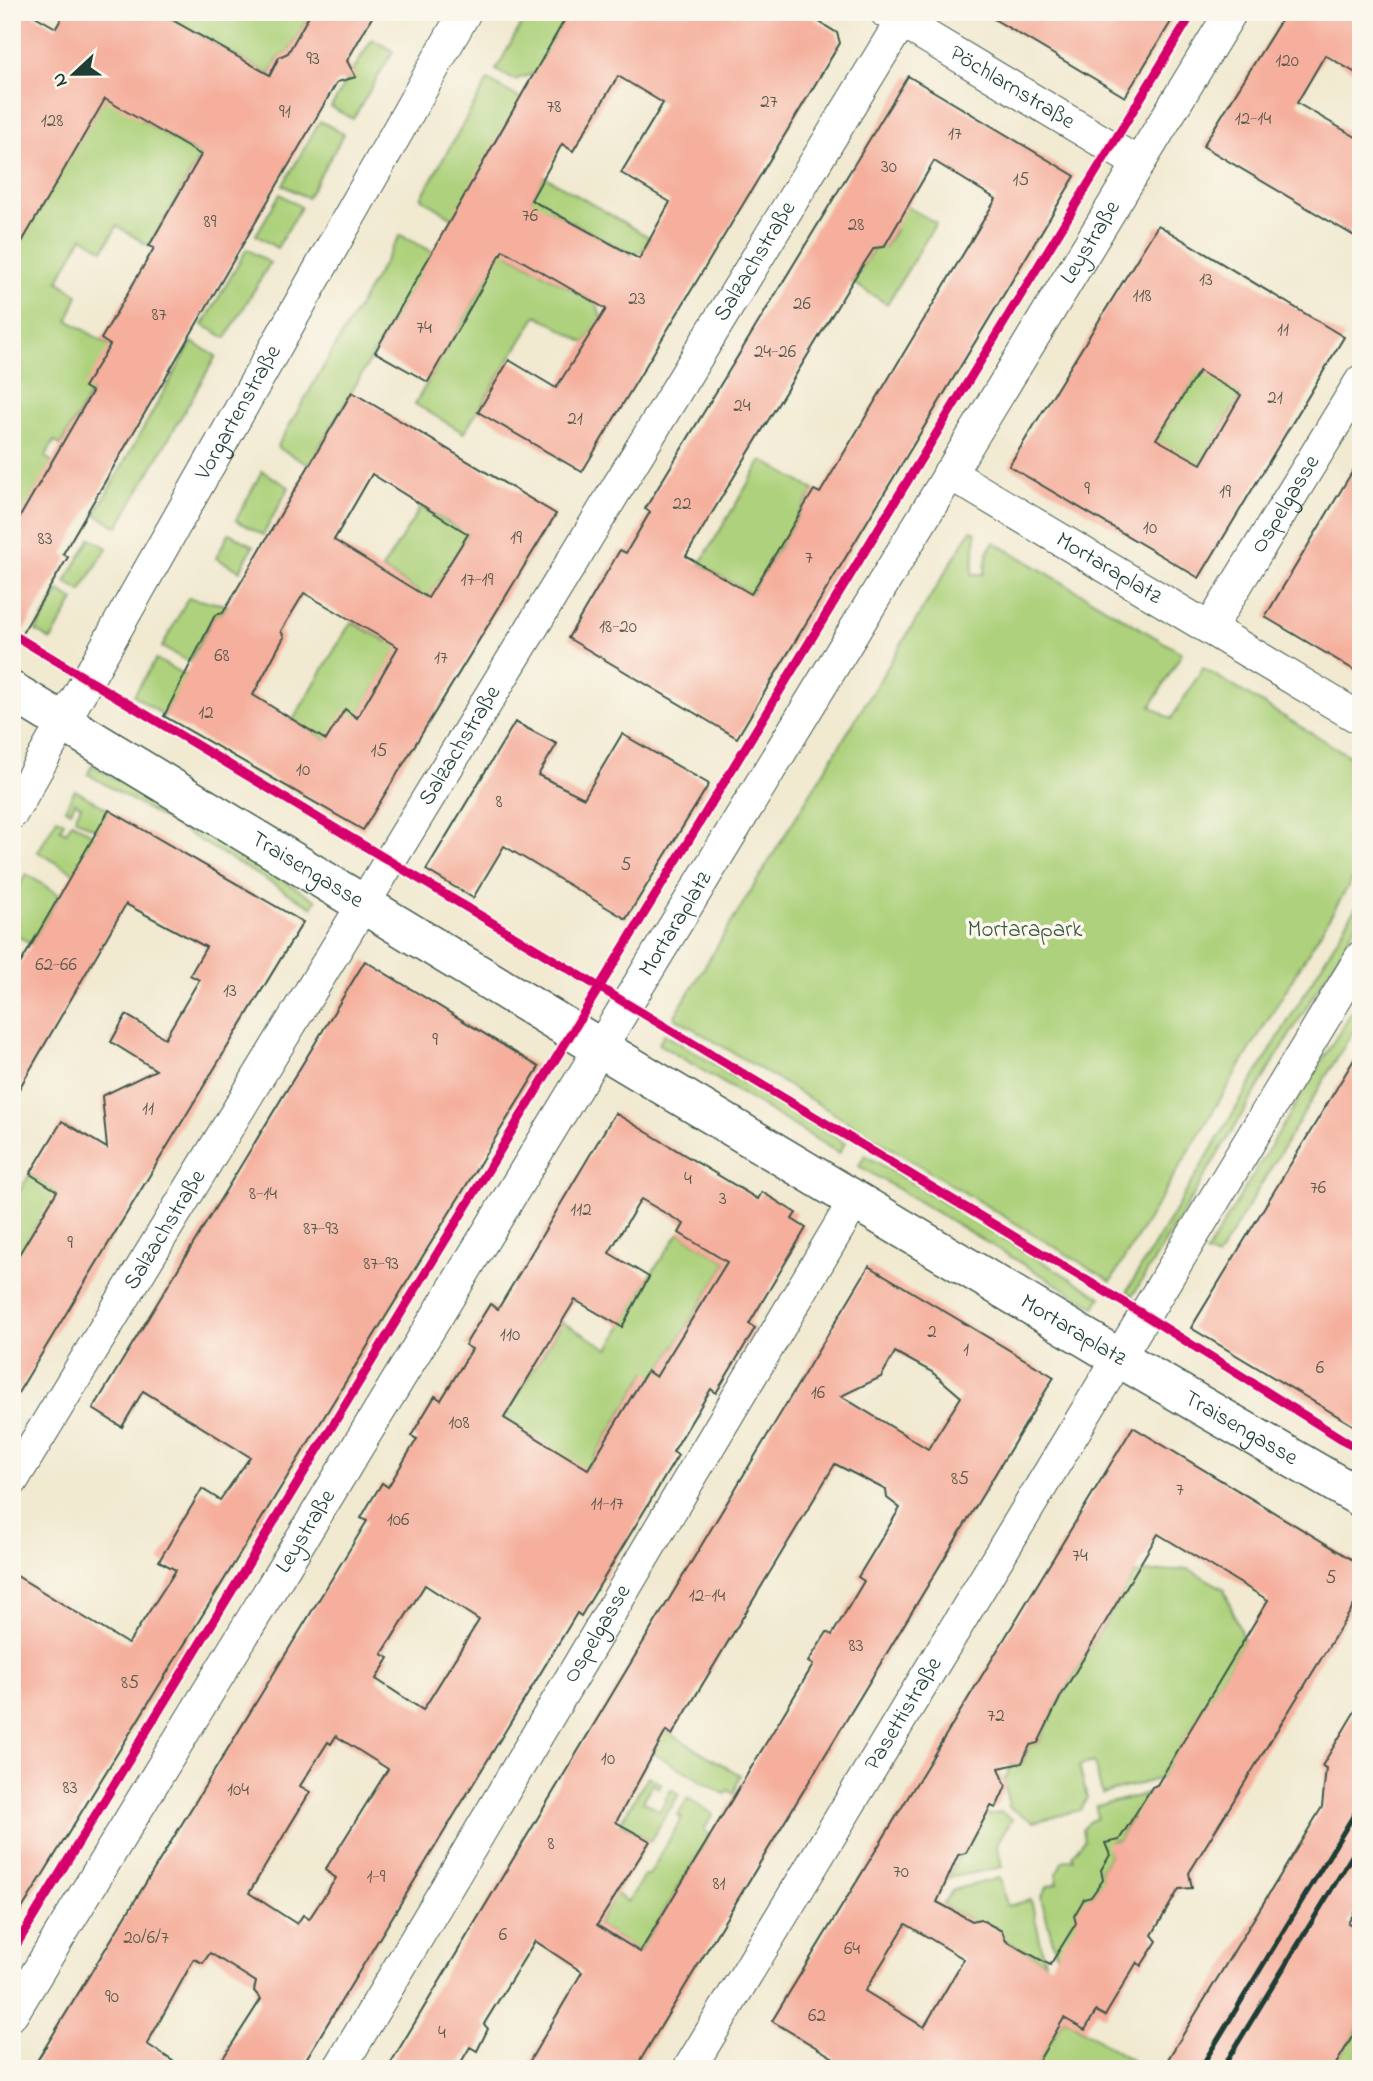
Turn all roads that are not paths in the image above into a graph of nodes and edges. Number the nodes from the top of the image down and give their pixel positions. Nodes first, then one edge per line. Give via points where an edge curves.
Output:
1 (465, 12) edge
2 (1231, 12) edge
3 (898, 15) edge
4 (1138, 163) junction
5 (1361, 381) edge
6 (949, 473) junction
7 (1210, 628) junction
8 (12, 691) edge
9 (1361, 719) edge
10 (64, 723) junction
11 (12, 813) edge
12 (365, 905) junction
13 (1361, 957) edge
14 (602, 1049) junction
15 (856, 1200) junction
16 (1121, 1359) junction
17 (12, 1481) edge
18 (1361, 1498) edge
19 (12, 2014) edge
20 (339, 2069) edge
21 (689, 2069) edge

1 - 10 street, Vorgartenstraße
2 - 4 street, Leystraße
3 - 4 street, Pöchlarnstraße
3 - 12 street, Salzachstraße
4 - 6 street, Leystraße
5 - 7 street, Ospelgasse
6 - 7 street, Mortaraplatz
6 - 14 street, Mortaraplatz
7 - 9 street, Mortaraplatz
8 - 10 street, Traisengasse
10 - 11 street, Vorgartenstraße
10 - 12 street, Traisengasse
12 - 14 street, Traisengasse
12 - 17 street, Salzachstraße
13 - 16 street, Mortaraplatz
14 - 15 street, Mortaraplatz
14 - 19 street, Leystraße
15 - 16 street, Mortaraplatz
15 - 20 street, Ospelgasse
16 - 18 street, Traisengasse
16 - 21 street, Pasettistraße

